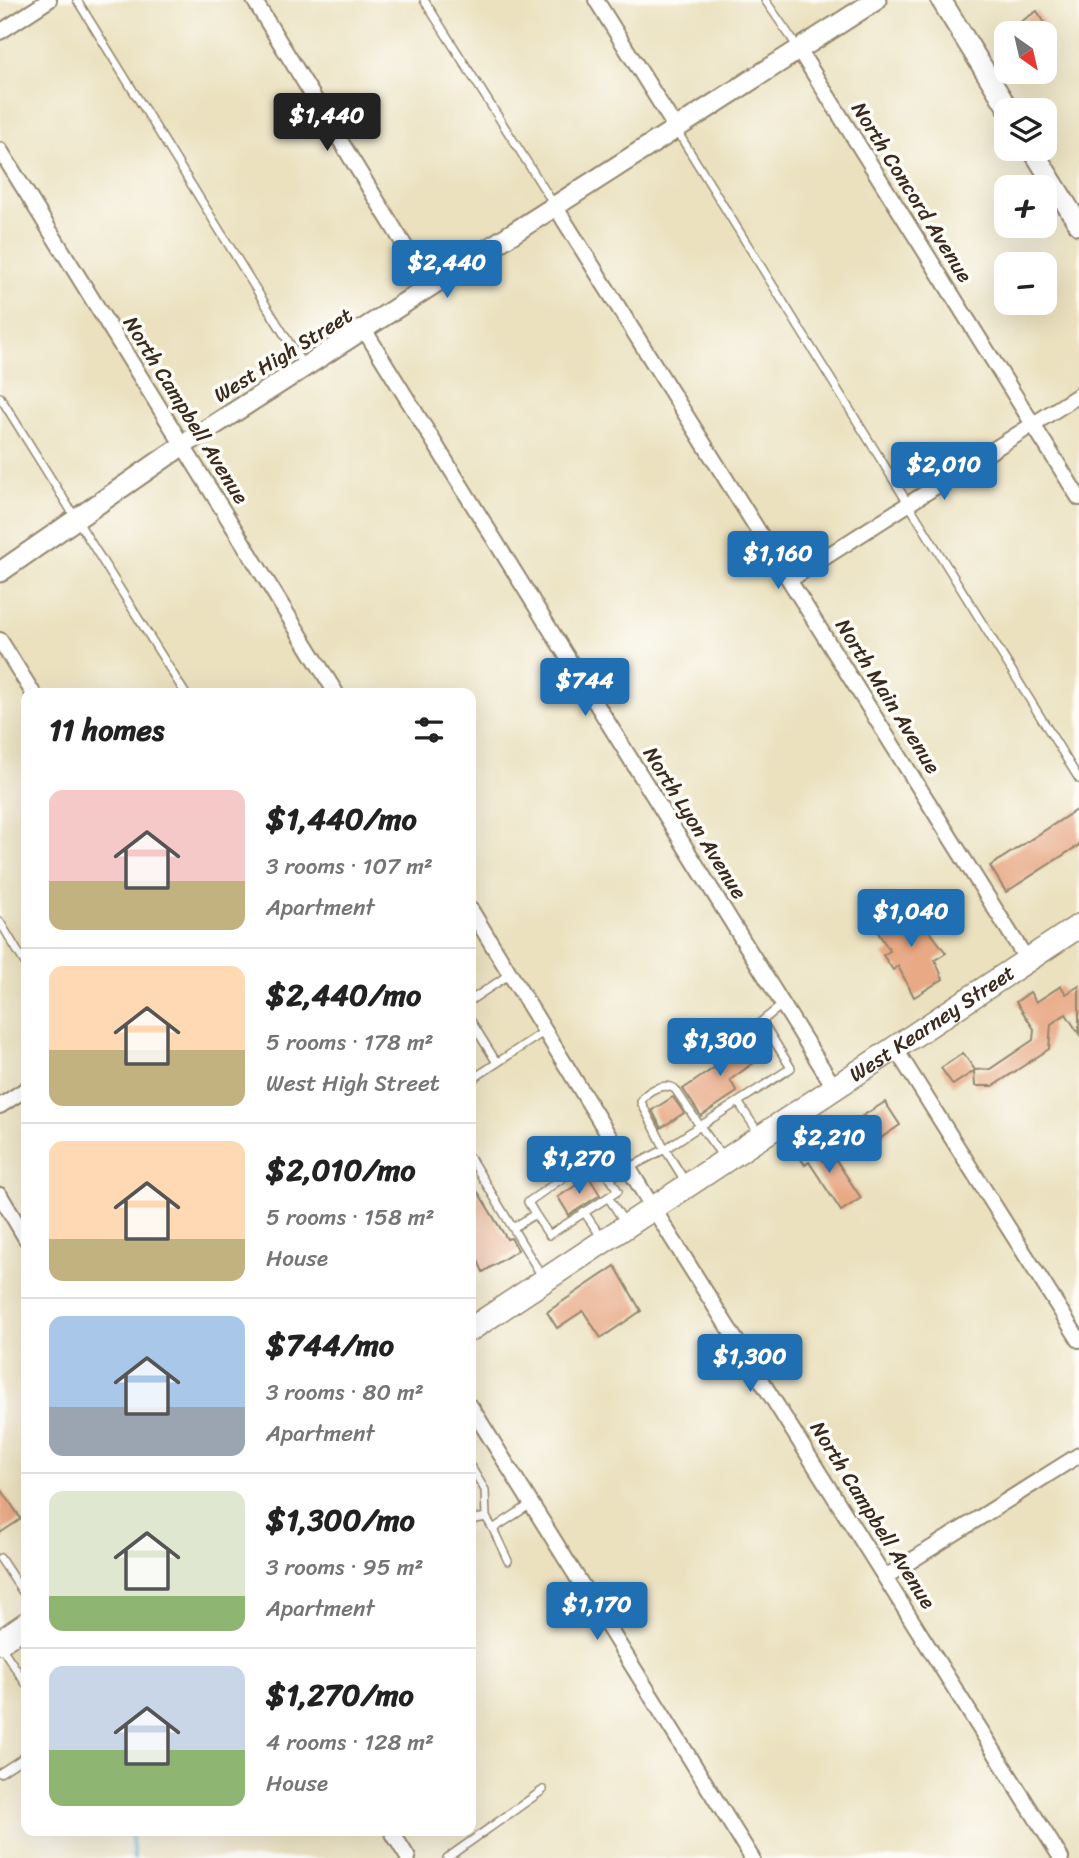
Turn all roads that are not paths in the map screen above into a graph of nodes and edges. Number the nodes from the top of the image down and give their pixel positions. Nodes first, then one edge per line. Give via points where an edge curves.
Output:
1 (49, 0) edge
2 (77, 0) edge
3 (254, 0) edge
4 (424, 0) edge
5 (596, 0) edge
6 (765, 0) edge
7 (876, 0) edge
8 (941, 0) edge
9 (0, 32) edge
10 (799, 50) junction
11 (1002, 98) edge
12 (675, 127) junction
13 (0, 150) edge
14 (1039, 161) edge
15 (555, 206) junction
16 (1079, 225) edge
17 (430, 287) junction
18 (365, 331) junction
19 (305, 368) junction
20 (1079, 395) edge
21 (0, 397) edge
22 (1033, 424) junction
23 (183, 445) junction
24 (1079, 498) edge
25 (908, 504) junction
26 (76, 519) junction
27 (0, 572) edge
28 (791, 579) junction
29 (0, 639) edge
30 (30, 688) edge
31 (182, 688) edge
32 (333, 688) edge
33 (1079, 779) edge
34 (476, 918) edge
35 (0, 922) edge
36 (1079, 926) edge
37 (21, 957) edge
38 (1027, 960) junction
39 (510, 974) junction
40 (476, 997) edge
41 (783, 1005) junction
42 (476, 1029) edge
43 (546, 1031) junction
44 (895, 1048) junction
45 (497, 1063) junction
46 (476, 1077) edge
47 (834, 1087) junction
48 (21, 1092) edge
49 (738, 1102) junction
50 (0, 1106) edge
51 (700, 1126) junction
52 (760, 1136) junction
53 (615, 1141) junction
54 (665, 1149) junction
55 (596, 1155) junction
56 (725, 1160) junction
57 (476, 1167) edge
58 (631, 1168) junction
59 (610, 1178) junction
60 (687, 1185) junction
61 (0, 1195) edge
62 (608, 1197) junction
63 (653, 1208) junction
64 (584, 1212) junction
65 (535, 1214) junction
66 (626, 1225) junction
67 (513, 1228) junction
68 (21, 1231) edge
69 (603, 1241) junction
70 (544, 1280) junction
71 (476, 1326) edge
72 (1079, 1340) edge
73 (476, 1415) edge
74 (1079, 1455) edge
75 (476, 1475) edge
76 (531, 1503) junction
77 (486, 1517) junction
78 (476, 1518) edge
79 (494, 1529) junction
80 (0, 1558) edge
81 (508, 1561) dead end
82 (887, 1576) junction
83 (21, 1590) edge
84 (21, 1631) edge
85 (0, 1644) edge
86 (21, 1676) edge
87 (21, 1759) edge
88 (0, 1773) edge
89 (543, 1790) dead end
90 (395, 1836) edge
91 (408, 1858) edge
92 (447, 1858) edge
93 (752, 1858) edge
94 (1061, 1858) edge

1 - 9 street
2 - 19 lane
3 - 17 street
4 - 15 lane
5 - 12 street
6 - 10 lane
7 - 10 street, West High Street
8 - 11 street
10 - 12 street, West High Street
10 - 22 street, North Concord Avenue
12 - 15 street, West High Street
12 - 25 lane
13 - 23 street, North Campbell Avenue
14 - 16 street
15 - 17 street, West High Street
15 - 28 street, North Main Avenue
17 - 18 street, West High Street
18 - 19 street, West High Street
18 - 41 street, North Lyon Avenue
19 - 23 street, West High Street
20 - 22 street
21 - 26 lane
22 - 24 street, North Concord Avenue
22 - 25 street
23 - 26 street, West High Street
23 - 32 street, North Campbell Avenue
25 - 28 street
25 - 33 lane
26 - 27 street, West High Street
26 - 31 lane
28 - 38 street, North Main Avenue
29 - 30 street
34 - 39 street, North Campbell Avenue
35 - 37 lane
36 - 38 main road, West Kearney Street
38 - 44 main road, West Kearney Street
39 - 40 lane
39 - 43 street, North Campbell Avenue
41 - 47 street, North Lyon Avenue
41 - 49 lane via 762,1021 791,1068
42 - 45 lane
43 - 45 lane
43 - 53 street, North Campbell Avenue
44 - 47 main road, West Kearney Street
44 - 72 street
45 - 46 lane
47 - 52 main road, West Kearney Street
48 - 50 street
49 - 51 lane
49 - 52 lane
51 - 54 lane
51 - 54 lane via 676,1089 659,1087 644,1096 643,1109
51 - 56 lane
52 - 56 main road, West Kearney Street
53 - 55 lane
53 - 58 street, North Campbell Avenue
54 - 58 lane
54 - 60 lane
55 - 59 lane
55 - 65 lane via 528,1202
56 - 60 main road, West Kearney Street
57 - 67 lane
58 - 59 lane
58 - 63 street, North Campbell Avenue
59 - 62 lane via 618,1191
60 - 63 main road, West Kearney Street
61 - 68 street
62 - 64 lane
62 - 66 lane
63 - 66 main road, West Kearney Street
63 - 82 street, North Campbell Avenue
64 - 65 lane via 549,1236
64 - 69 lane
65 - 67 lane
66 - 69 main road, West Kearney Street
67 - 70 lane
69 - 70 main road, West Kearney Street
70 - 71 main road, West Kearney Street
73 - 76 street
74 - 82 street
75 - 77 lane via 485,1490
76 - 79 lane
76 - 93 street
77 - 78 lane
77 - 79 lane
79 - 81 lane
80 - 83 lane
82 - 94 street, North Campbell Avenue
84 - 85 main road
85 - 86 lane
87 - 88 lane
89 - 92 lane
90 - 91 street

